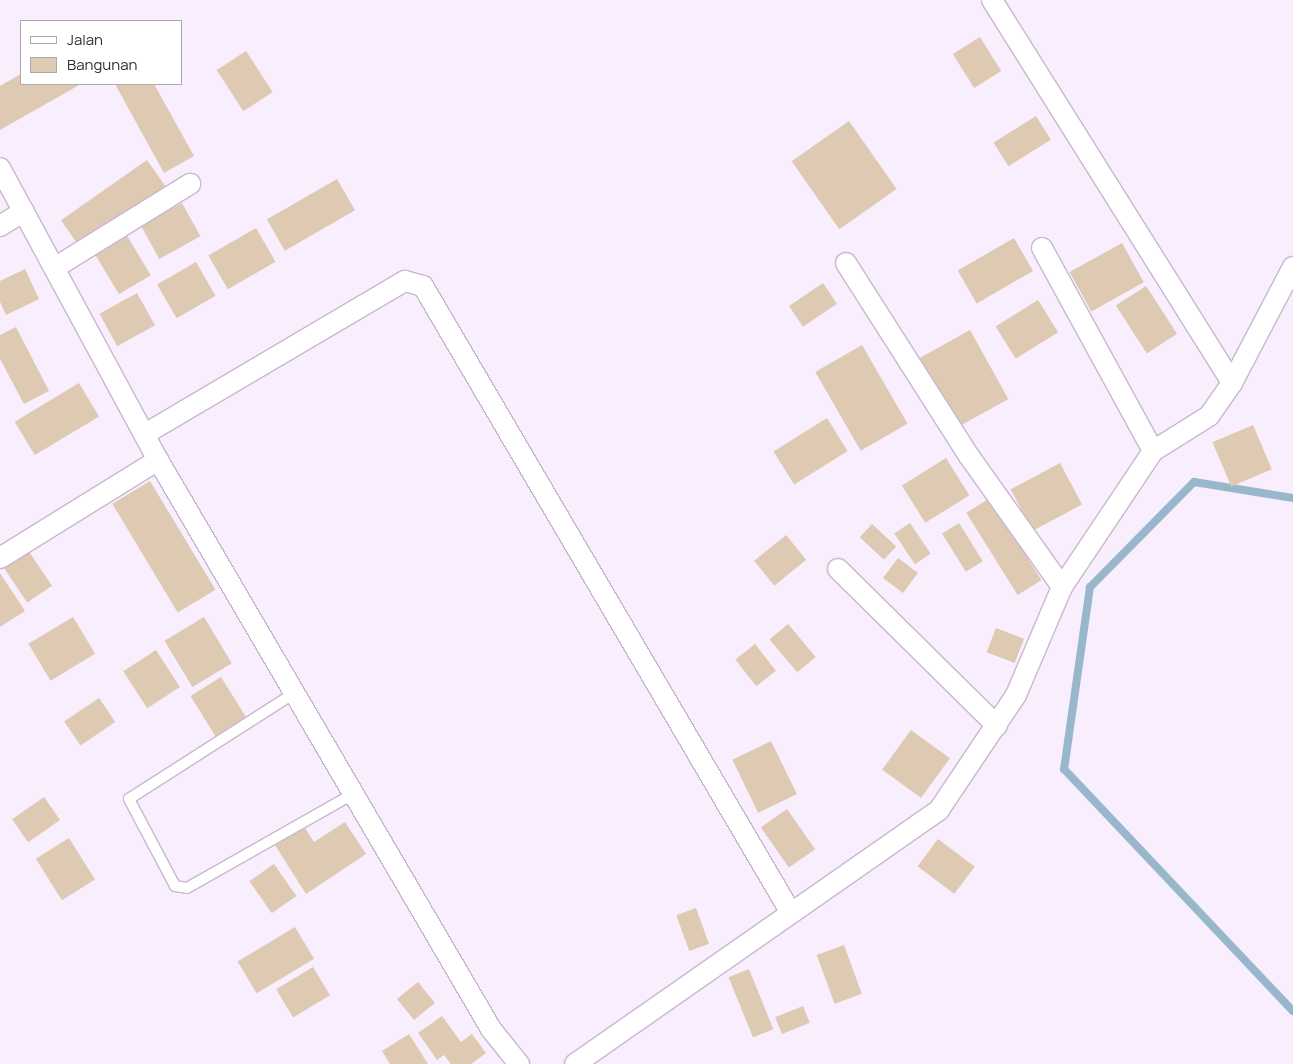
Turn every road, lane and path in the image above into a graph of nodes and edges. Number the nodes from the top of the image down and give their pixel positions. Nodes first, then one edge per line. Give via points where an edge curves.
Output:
1 (992, 0) edge
2 (0, 168) edge
3 (190, 184) dead end
4 (24, 212) junction
5 (0, 226) edge
6 (1042, 248) dead end
7 (846, 263) dead end
8 (56, 267) junction
9 (1293, 267) edge
10 (1232, 383) junction
11 (145, 434) junction
12 (1153, 451) junction
13 (158, 460) junction
14 (0, 558) edge
15 (838, 569) dead end
16 (1062, 587) junction
17 (296, 692) junction
18 (997, 726) junction
19 (355, 792) junction
20 (791, 914) junction
21 (519, 1064) edge
22 (576, 1064) edge

1 - 10 street
2 - 4 street
3 - 8 street
4 - 5 street
4 - 8 street
6 - 12 street
7 - 16 street via 969,456
8 - 11 street
9 - 10 street
10 - 12 street via 1208,416
11 - 13 street
11 - 20 street via 405,281 423,286
12 - 16 street
13 - 14 street
13 - 17 street
15 - 18 street
16 - 18 street via 1016,695
17 - 19 street
17 - 19 lane via 129,799 175,886 187,888
18 - 20 street via 939,810
19 - 21 street via 491,1029
20 - 22 street

